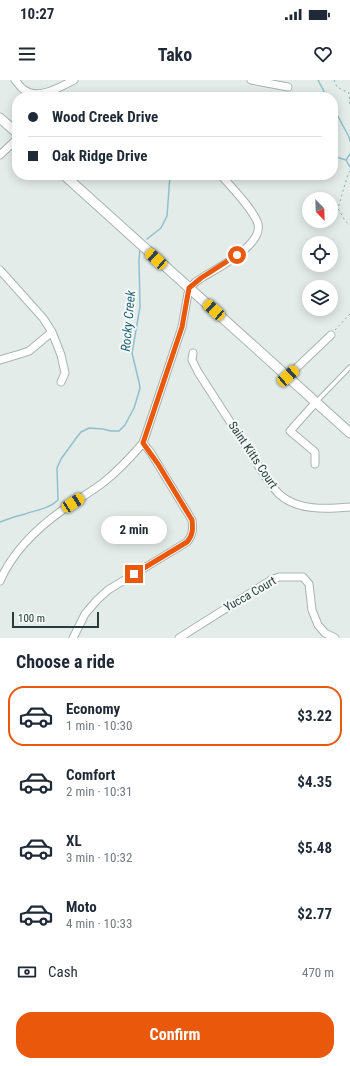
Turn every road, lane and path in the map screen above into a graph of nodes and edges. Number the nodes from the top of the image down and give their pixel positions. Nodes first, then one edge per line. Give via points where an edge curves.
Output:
1 (15, 80) edge
2 (74, 80) edge
3 (251, 80) edge
4 (334, 80) edge
5 (288, 87) dead end
6 (29, 92) edge
7 (46, 92) edge
8 (350, 108) edge
9 (0, 118) edge
10 (12, 129) edge
11 (12, 144) edge
12 (0, 155) edge
13 (350, 171) edge
14 (70, 180) edge
15 (225, 180) edge
16 (350, 225) edge
17 (0, 270) edge
18 (189, 288) junction
19 (350, 314) edge
20 (52, 332) junction
21 (331, 335) joint
22 (193, 353) dead end
23 (0, 360) edge
24 (350, 367) edge
25 (288, 376) junction
26 (61, 382) dead end
27 (316, 402) junction
28 (350, 432) edge
29 (143, 443) junction
30 (315, 464) dead end
31 (350, 507) edge
32 (0, 581) edge
33 (73, 638) edge
34 (179, 638) edge
35 (335, 638) edge

1 - 6 street
2 - 7 street
3 - 5 street
4 - 8 path via 337,87 349,93
9 - 10 street
11 - 12 street
13 - 16 path via 338,208
14 - 18 street
15 - 18 street via 255,218 257,235 244,250
17 - 20 street via 43,318
18 - 25 street
18 - 29 street via 182,327
19 - 21 path
20 - 23 street via 29,351
20 - 26 street via 65,373
21 - 25 street
22 - 31 street, Saint Kitts Court via 192,360 198,372 279,494 298,505 316,508
24 - 27 lane
25 - 27 street
27 - 28 street
27 - 30 street via 290,431 315,452
29 - 32 street via 133,456 108,478 36,531 5,569
29 - 33 street via 192,520 191,537 187,542 108,590 85,614
34 - 35 street, Yucca Court via 279,577 303,577 309,584 312,610 318,625 325,633

